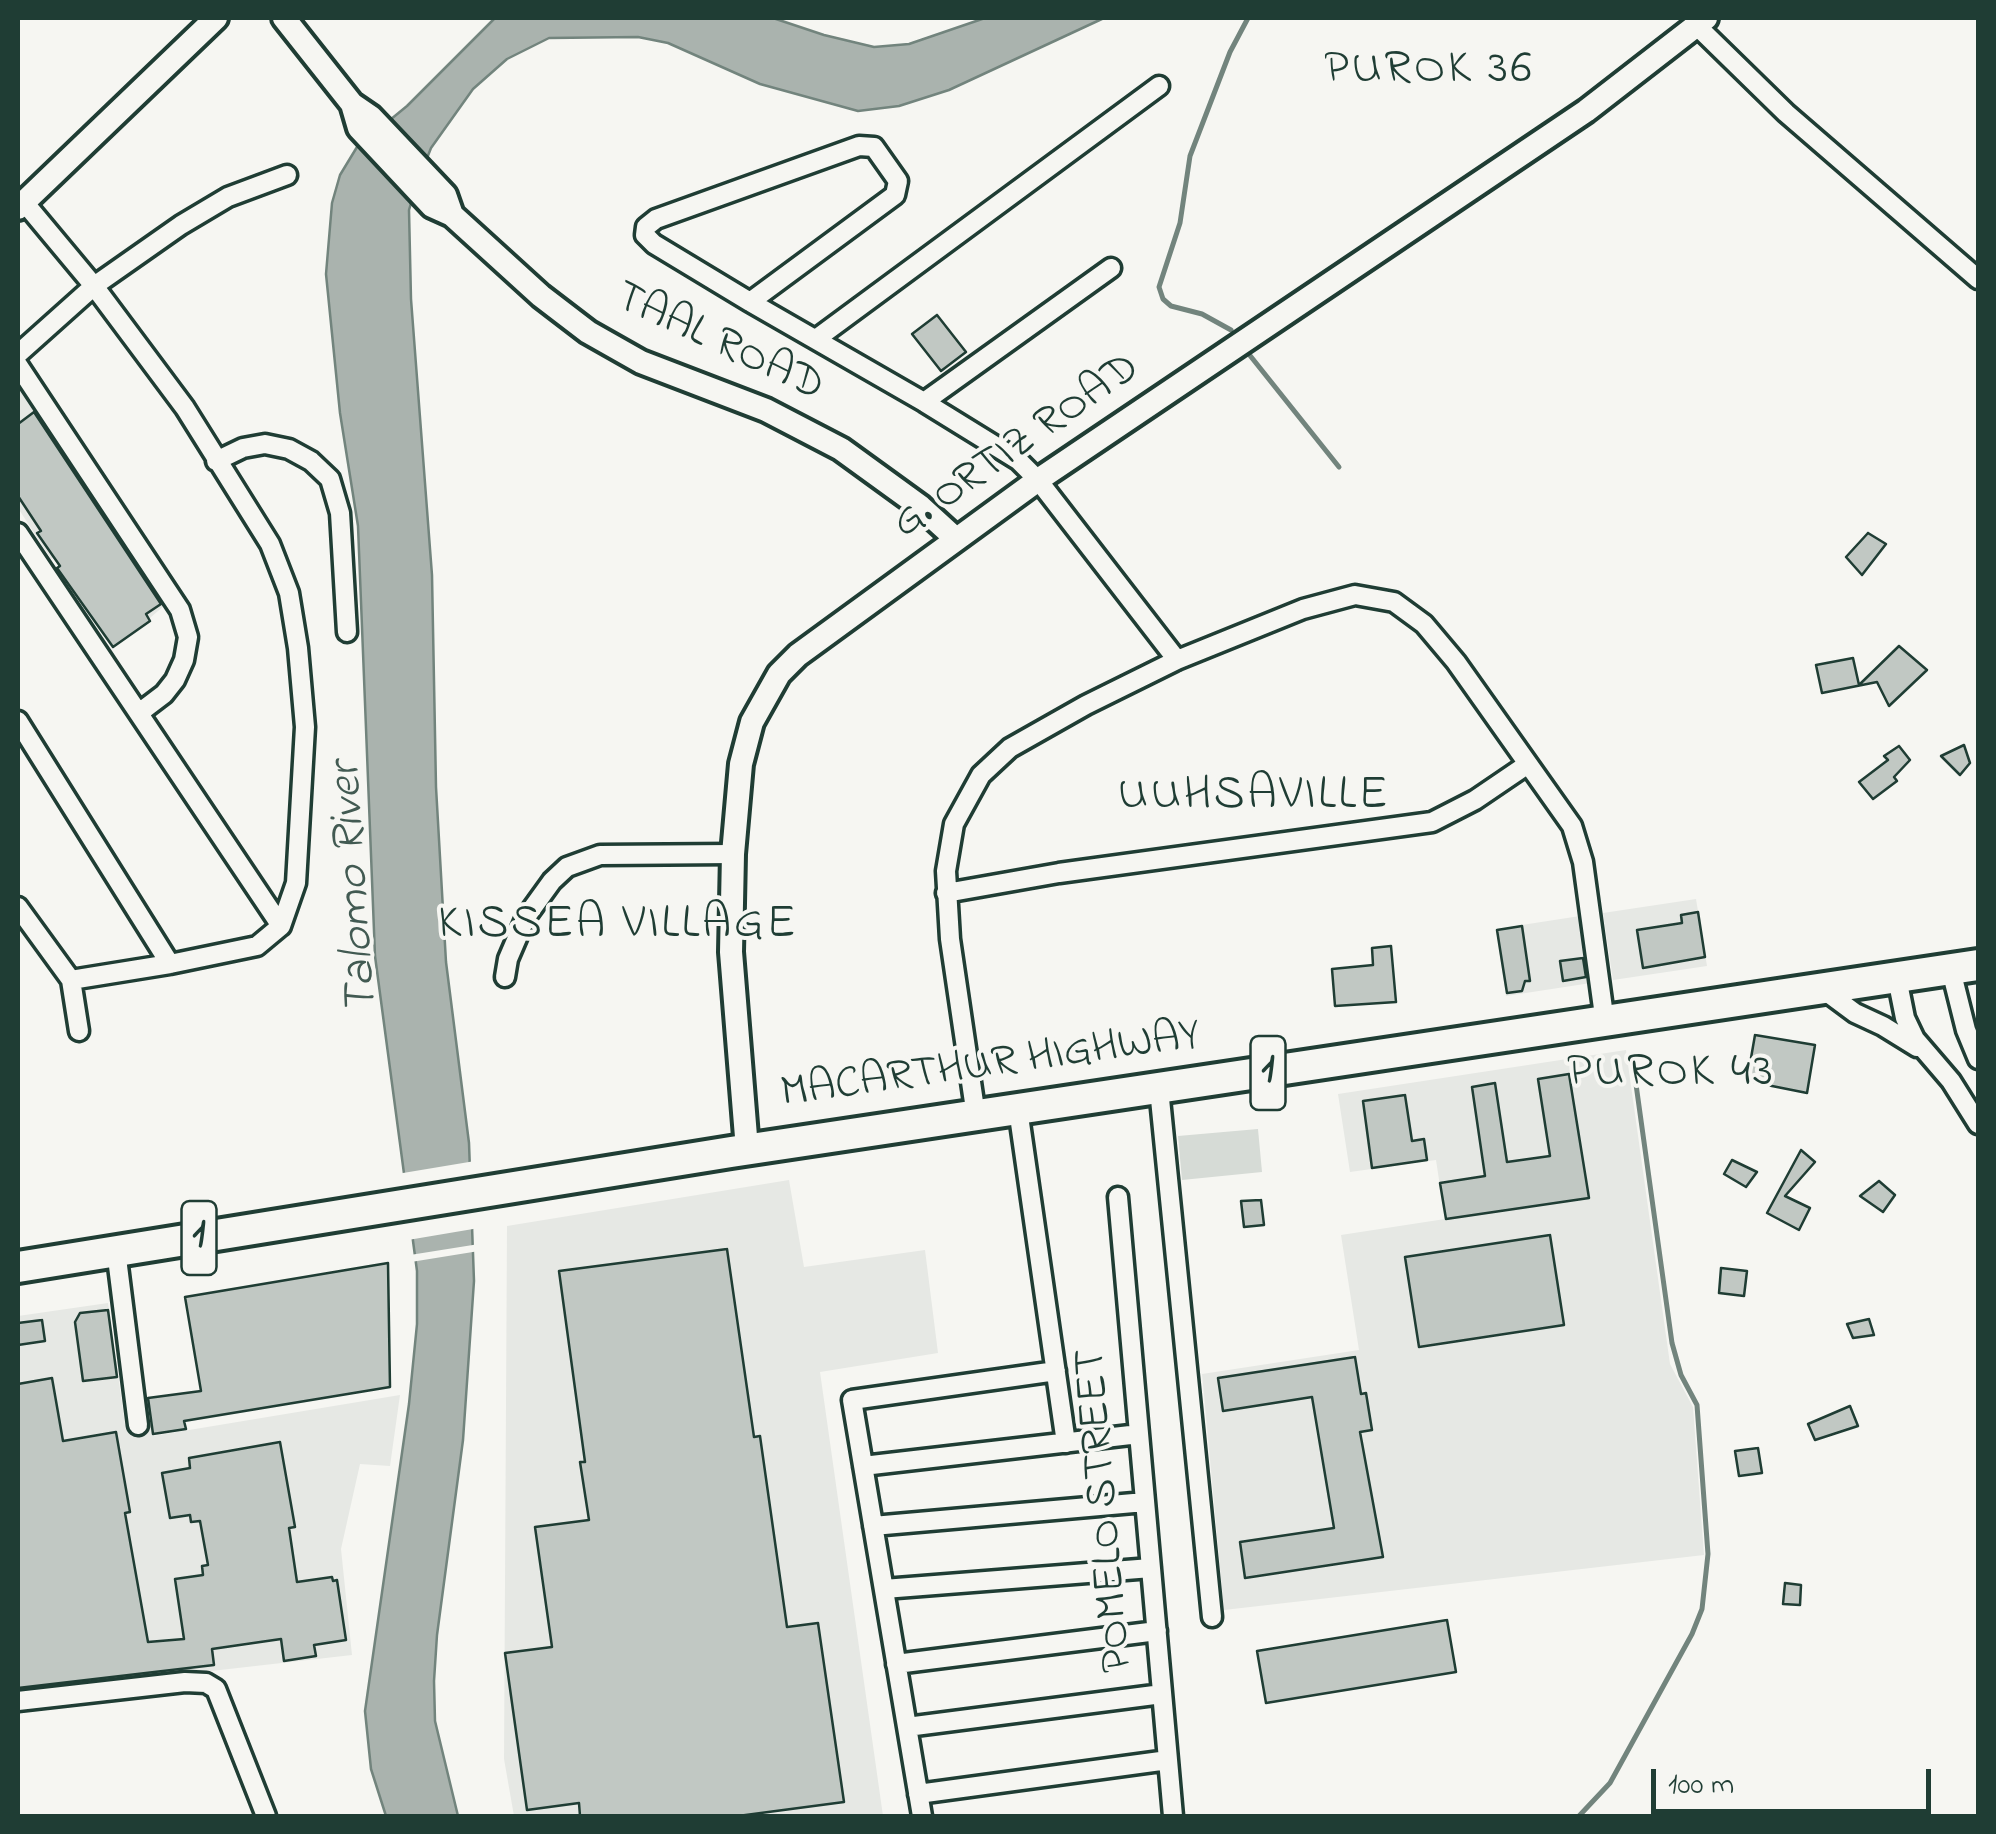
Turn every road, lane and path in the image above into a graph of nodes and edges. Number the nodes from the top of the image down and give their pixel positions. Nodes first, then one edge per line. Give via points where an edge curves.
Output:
1 (216, 18) edge
2 (284, 18) edge
3 (1701, 22) edge
4 (1158, 86) dead end
5 (287, 175) dead end
6 (21, 205) edge
7 (1111, 268) dead end
8 (1978, 279) edge
9 (94, 286) junction
10 (750, 302) junction
11 (816, 338) junction
12 (18, 354) edge
13 (18, 365) edge
14 (924, 402) junction
15 (216, 461) junction
16 (1038, 480) junction
17 (18, 532) edge
18 (956, 540) junction
19 (347, 632) dead end
20 (1177, 660) junction
21 (139, 713) junction
22 (18, 720) edge
23 (1528, 764) junction
24 (733, 854) junction
25 (946, 893) junction
26 (18, 907) edge
27 (281, 926) junction
28 (170, 964) junction
29 (1965, 967) edge
30 (505, 977) dead end
31 (1897, 978) junction
32 (71, 980) junction
33 (1824, 990) junction
34 (1605, 1023) junction
35 (80, 1031) dead end
36 (1925, 1053) junction
37 (1978, 1059) edge
38 (1159, 1088) junction
39 (1018, 1110) junction
40 (976, 1116) junction
41 (1978, 1124) edge
42 (747, 1149) junction
43 (1118, 1196) dead end
44 (116, 1250) junction
45 (18, 1267) edge
46 (1056, 1371) junction
47 (138, 1425) dead end
48 (1139, 1434) junction
49 (1066, 1443) junction
50 (863, 1466) junction
51 (1145, 1502) junction
52 (873, 1526) junction
53 (1151, 1568) junction
54 (884, 1588) junction
55 (1212, 1617) dead end
56 (1157, 1631) junction
57 (896, 1664) junction
58 (1162, 1694) junction
59 (18, 1700) edge
60 (907, 1727) junction
61 (1168, 1760) junction
62 (918, 1794) junction
63 (266, 1816) edge
64 (922, 1816) edge
65 (1173, 1816) edge

1 - 6 street
2 - 18 street, TAAL ROAD via 443,205 541,296 641,362 766,410 841,449
3 - 8 street via 1786,113
3 - 16 street, G. ORTIZ ROAD via 1586,111
4 - 11 street
5 - 9 street via 228,197
6 - 9 street
7 - 14 street
9 - 12 street
9 - 15 street
10 - 10 street via 654,244 644,231 656,219 860,146 874,147 898,181 895,195
10 - 11 street
11 - 14 street
13 - 21 street via 180,610 188,637 180,670
14 - 16 street via 1006,451
15 - 19 street via 264,444 289,449 330,479 340,513
15 - 27 street via 270,544 289,593 298,648 305,726 298,857
16 - 18 street, G. ORTIZ ROAD
16 - 20 street
17 - 21 street
18 - 24 street, G. ORTIZ ROAD via 779,674 752,722
20 - 23 street via 1320,604 1375,596 1424,624
20 - 25 street via 995,760 954,824
21 - 27 street
22 - 28 street
23 - 25 street via 1432,822
23 - 34 street via 1578,843
24 - 30 street via 600,855 567,868 526,917
24 - 42 street, G. ORTIZ ROAD via 732,952
25 - 40 street
26 - 32 street
27 - 28 street via 256,946
28 - 32 street
29 - 31 highway, MACARTHUR HIGHWAY / 1
29 - 37 street via 1966,1030
31 - 33 highway, MACARTHUR HIGHWAY / 1
31 - 36 street via 1910,1031
32 - 35 street
33 - 34 highway, MACARTHUR HIGHWAY / 1
33 - 36 street
34 - 38 highway, MACARTHUR HIGHWAY / 1
36 - 41 street
38 - 39 highway, MACARTHUR HIGHWAY / 1
38 - 55 street
39 - 40 highway, MACARTHUR HIGHWAY / 1
39 - 46 street
40 - 42 highway, MACARTHUR HIGHWAY / 1
42 - 44 highway, MACARTHUR HIGHWAY / 1
43 - 48 street, POMELO STREET
44 - 45 highway, MACARTHUR HIGHWAY / 1
44 - 47 street
46 - 49 street
46 - 50 street via 852,1400
48 - 49 street
48 - 51 street, POMELO STREET
49 - 50 street
50 - 52 street
51 - 52 street
51 - 53 street, POMELO STREET
52 - 54 street
53 - 54 street
53 - 56 street, POMELO STREET
54 - 57 street
56 - 57 street
56 - 58 street, POMELO STREET
57 - 60 street
58 - 60 street
58 - 61 street, POMELO STREET
59 - 63 street via 206,1683 216,1689
60 - 62 street
61 - 62 street
61 - 65 street, POMELO STREET
62 - 64 street

